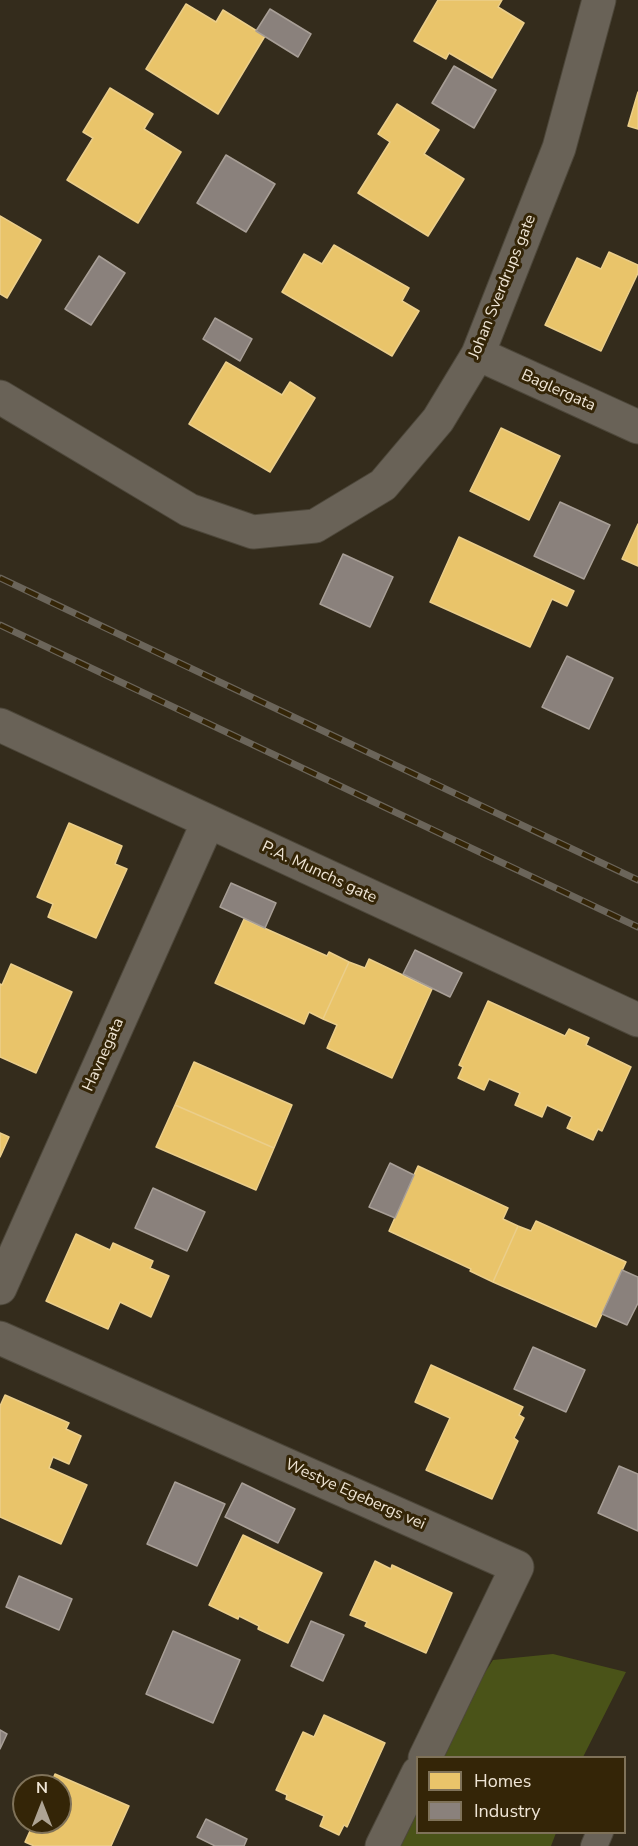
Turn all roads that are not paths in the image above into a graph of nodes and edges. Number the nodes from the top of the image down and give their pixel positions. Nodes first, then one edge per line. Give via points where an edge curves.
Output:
1 (599, 0) edge
2 (478, 354) junction
3 (0, 397) edge
4 (638, 427) edge
5 (0, 725) edge
6 (208, 822) junction
7 (638, 1020) edge
8 (0, 1288) edge
9 (0, 1338) edge
10 (426, 1756) edge
11 (416, 1775) edge
12 (382, 1846) edge

1 - 2 street, Johan Sverdrups gate via 559,148
2 - 3 street, Johan Sverdrups gate via 438,420 382,485 315,526 253,532 189,510
2 - 4 street, Baglergata
5 - 6 street, P.A. Munchs gate
6 - 7 street, P.A. Munchs gate
6 - 8 street, Havnegata
9 - 10 street, Westye Egebergs vei via 517,1567
11 - 12 street

